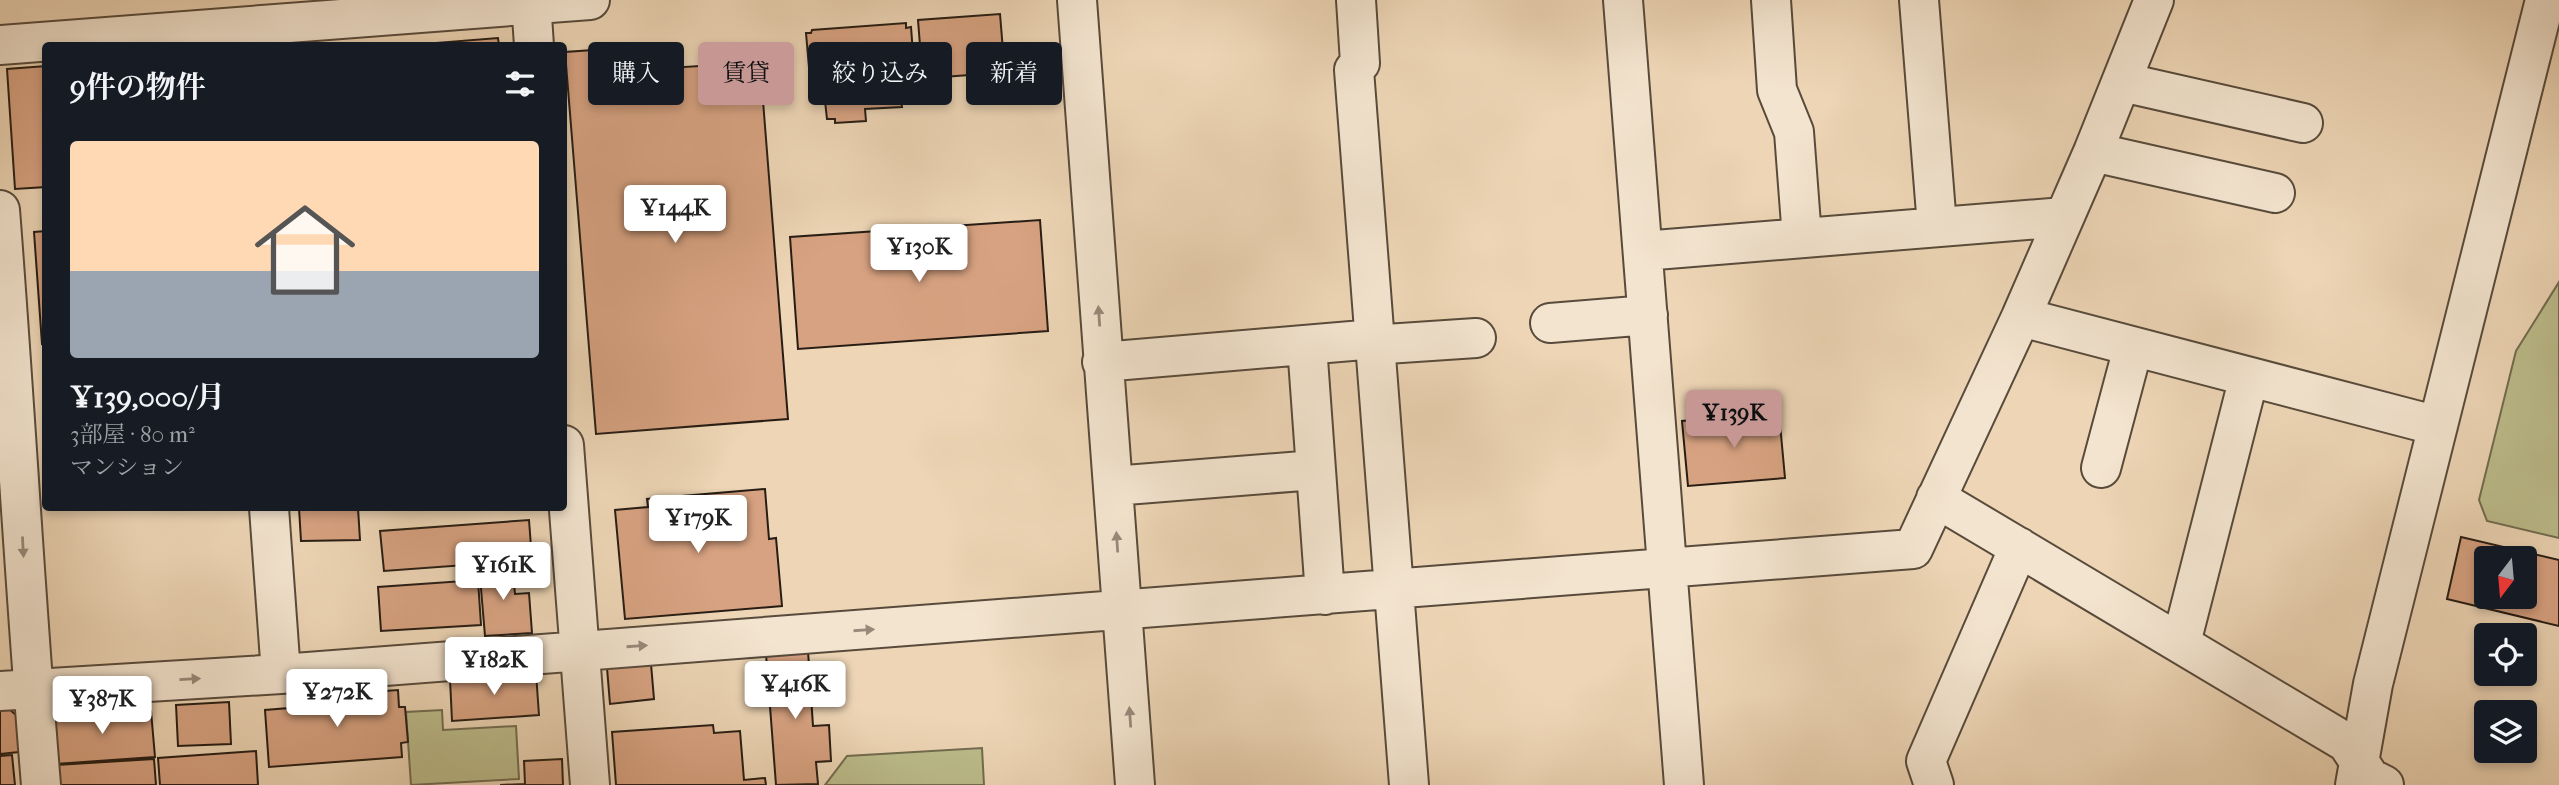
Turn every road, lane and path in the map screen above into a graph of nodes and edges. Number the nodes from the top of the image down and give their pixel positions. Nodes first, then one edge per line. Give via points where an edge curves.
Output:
1 (590, 0) edge
2 (1077, 0) edge
3 (1356, 0) edge
4 (1623, 0) edge
5 (1771, 0) edge
6 (1919, 0) edge
7 (2154, 0) edge
8 (2545, 0) edge
9 (531, 2) edge
10 (283, 34) edge
11 (77, 42) edge
12 (534, 42) edge
13 (42, 43) edge
14 (0, 45) edge
15 (2122, 82) junction
16 (2303, 123) dead end
17 (2093, 152) junction
18 (2275, 193) dead end
19 (0, 210) edge
20 (2064, 217) junction
21 (1937, 226) junction
22 (1802, 238) junction
23 (1643, 251) junction
24 (1648, 315) junction
25 (2021, 317) junction
26 (1550, 323) dead end
27 (1476, 338) dead end
28 (1375, 339) junction
29 (1307, 345) junction
30 (2133, 348) junction
31 (1102, 362) junction
32 (7, 375) edge
33 (2249, 377) junction
34 (2438, 426) junction
35 (2101, 468) dead end
36 (1315, 470) junction
37 (1113, 486) junction
38 (567, 489) edge
39 (1936, 498) junction
40 (269, 511) edge
41 (2019, 547) junction
42 (1666, 568) junction
43 (1394, 590) junction
44 (1325, 595) junction
45 (1122, 610) junction
46 (2181, 643) junction
47 (578, 650) junction
48 (281, 674) junction
49 (16, 690) edge
50 (2367, 777) edge
51 (41, 785) edge
52 (590, 785) edge
53 (1135, 785) edge
54 (1409, 785) edge
55 (1684, 785) edge
56 (1934, 785) edge

1 - 9 street
31 -> 2 street
3 - 28 street via 1360,63 1354,70
4 - 23 street
5 - 22 street via 1777,90 1794,132
6 - 21 street
7 - 15 street
8 - 34 street
9 - 10 street
9 - 12 street
10 - 11 street
13 - 14 street
15 - 16 street
15 - 17 street
17 - 18 street
17 - 20 street
19 - 32 street
20 - 21 street
20 - 25 street
21 - 22 street
22 - 23 street
23 - 24 street
24 - 26 street
24 - 42 street
25 - 30 street
25 - 39 street
27 - 28 street via 1386,344
28 - 29 street
28 - 43 street
29 - 31 street
29 - 36 street
30 - 33 street
30 - 35 street
31 - 37 street
32 -> 49 street
33 - 34 street
33 - 46 street
34 - 50 street via 2373,684
36 - 37 street
36 - 44 street
45 -> 37 street
38 - 47 street
39 - 41 street
39 - 42 street via 1913,549
40 - 48 street
41 - 46 street
41 - 56 street via 1926,761
42 - 43 street
42 - 55 street
43 - 44 street
43 - 54 street
44 - 45 street
47 -> 45 street
53 -> 45 street
46 - 50 street via 2347,743
47 - 48 street
47 - 52 street
49 -> 48 street
49 - 51 street

